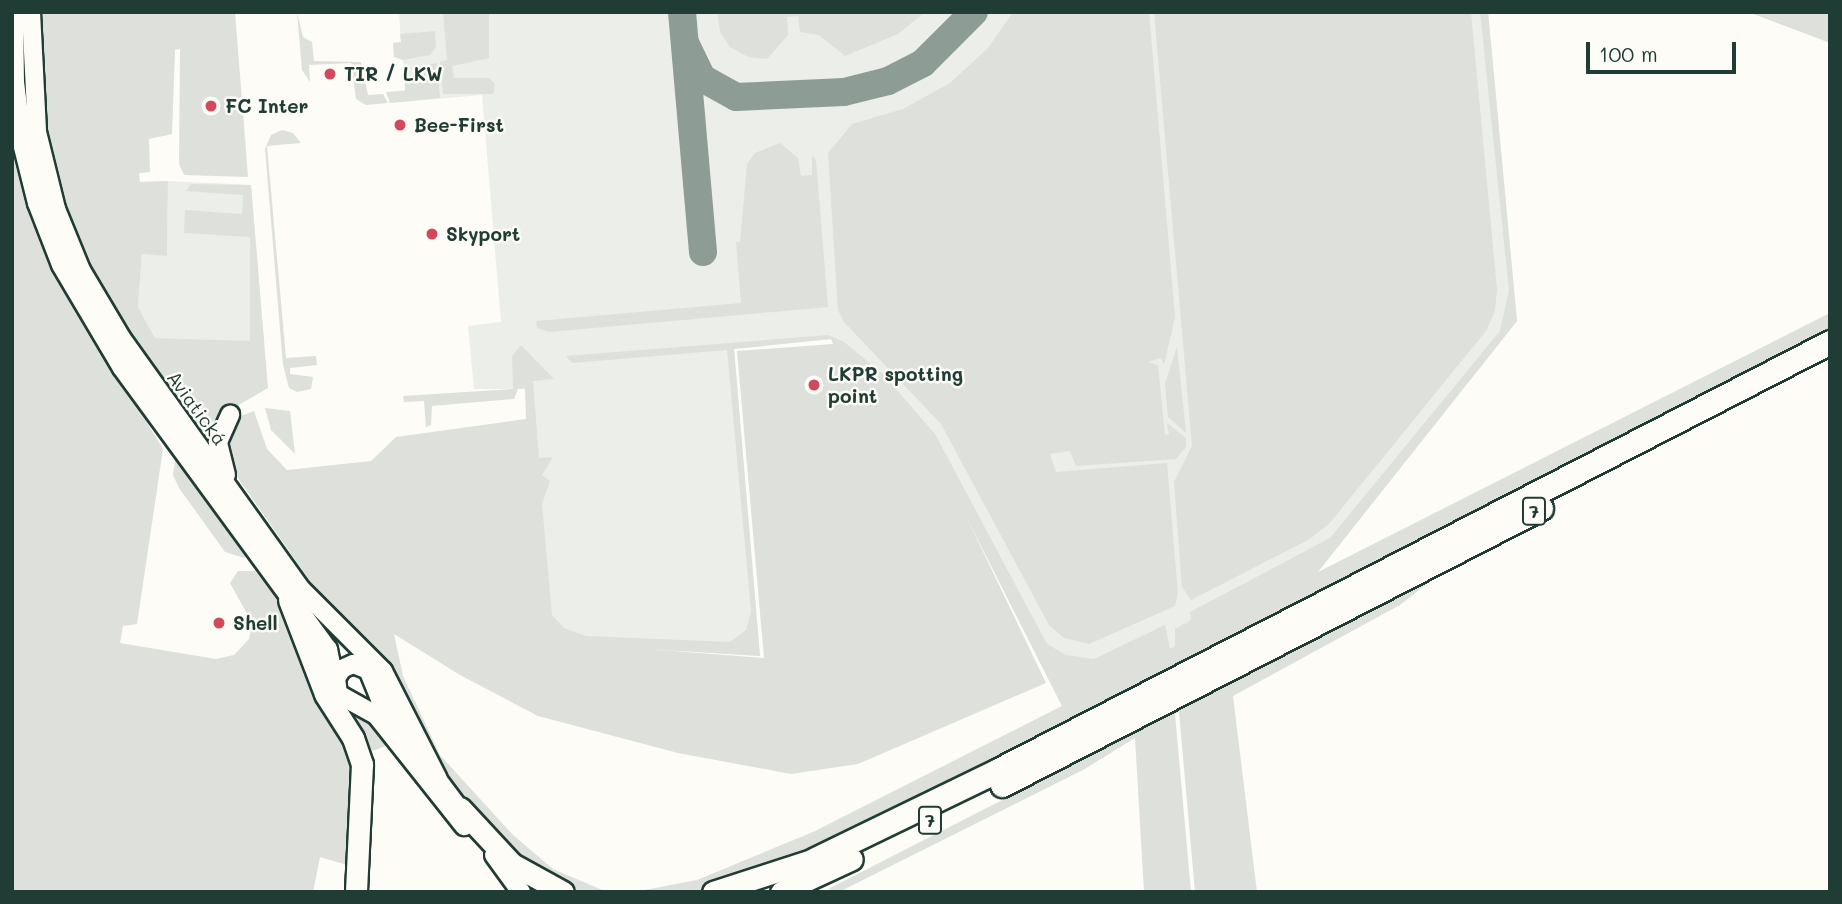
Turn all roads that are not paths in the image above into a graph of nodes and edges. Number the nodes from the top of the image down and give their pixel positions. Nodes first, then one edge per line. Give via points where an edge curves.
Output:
1 (14, 12) edge
2 (31, 12) edge
3 (1830, 342) edge
4 (1830, 359) edge
5 (230, 415) dead end
6 (233, 495) junction
7 (295, 594) junction
8 (364, 667) junction
9 (374, 683) junction
10 (343, 694) junction
11 (438, 779) junction
12 (460, 808) junction
13 (359, 844) junction
14 (815, 859) junction
15 (852, 859) junction
16 (504, 870) junction
17 (356, 892) edge
18 (521, 892) edge
19 (562, 892) edge
20 (713, 892) edge
21 (743, 892) edge
22 (780, 892) edge
23 (800, 892) edge

1 - 7 main road, Aviatická via 15,82 23,147 37,204 61,265 122,368
2 - 6 main road, Aviatická via 37,132 65,234 107,316
3 - 14 highway, 7 via 998,770
4 - 15 highway, 7
5 - 6 main road via 218,448
6 - 7 main road, Aviatická
7 - 8 main road
7 - 10 main road, Aviatická via 331,655
7 - 11 main road, Aviatická via 383,670
7 - 13 highway via 326,695 360,755
8 - 9 main road
8 - 10 main road via 342,669
9 - 10 main road via 371,695
9 - 11 main road via 380,699
10 - 13 highway via 369,759 367,813
10 - 16 main road via 376,715
11 - 12 main road
12 - 16 main road
12 - 19 highway via 522,872
13 - 17 highway
14 - 20 highway
14 - 21 highway, 7
15 - 22 highway, 7
15 - 23 highway
16 - 18 main road

